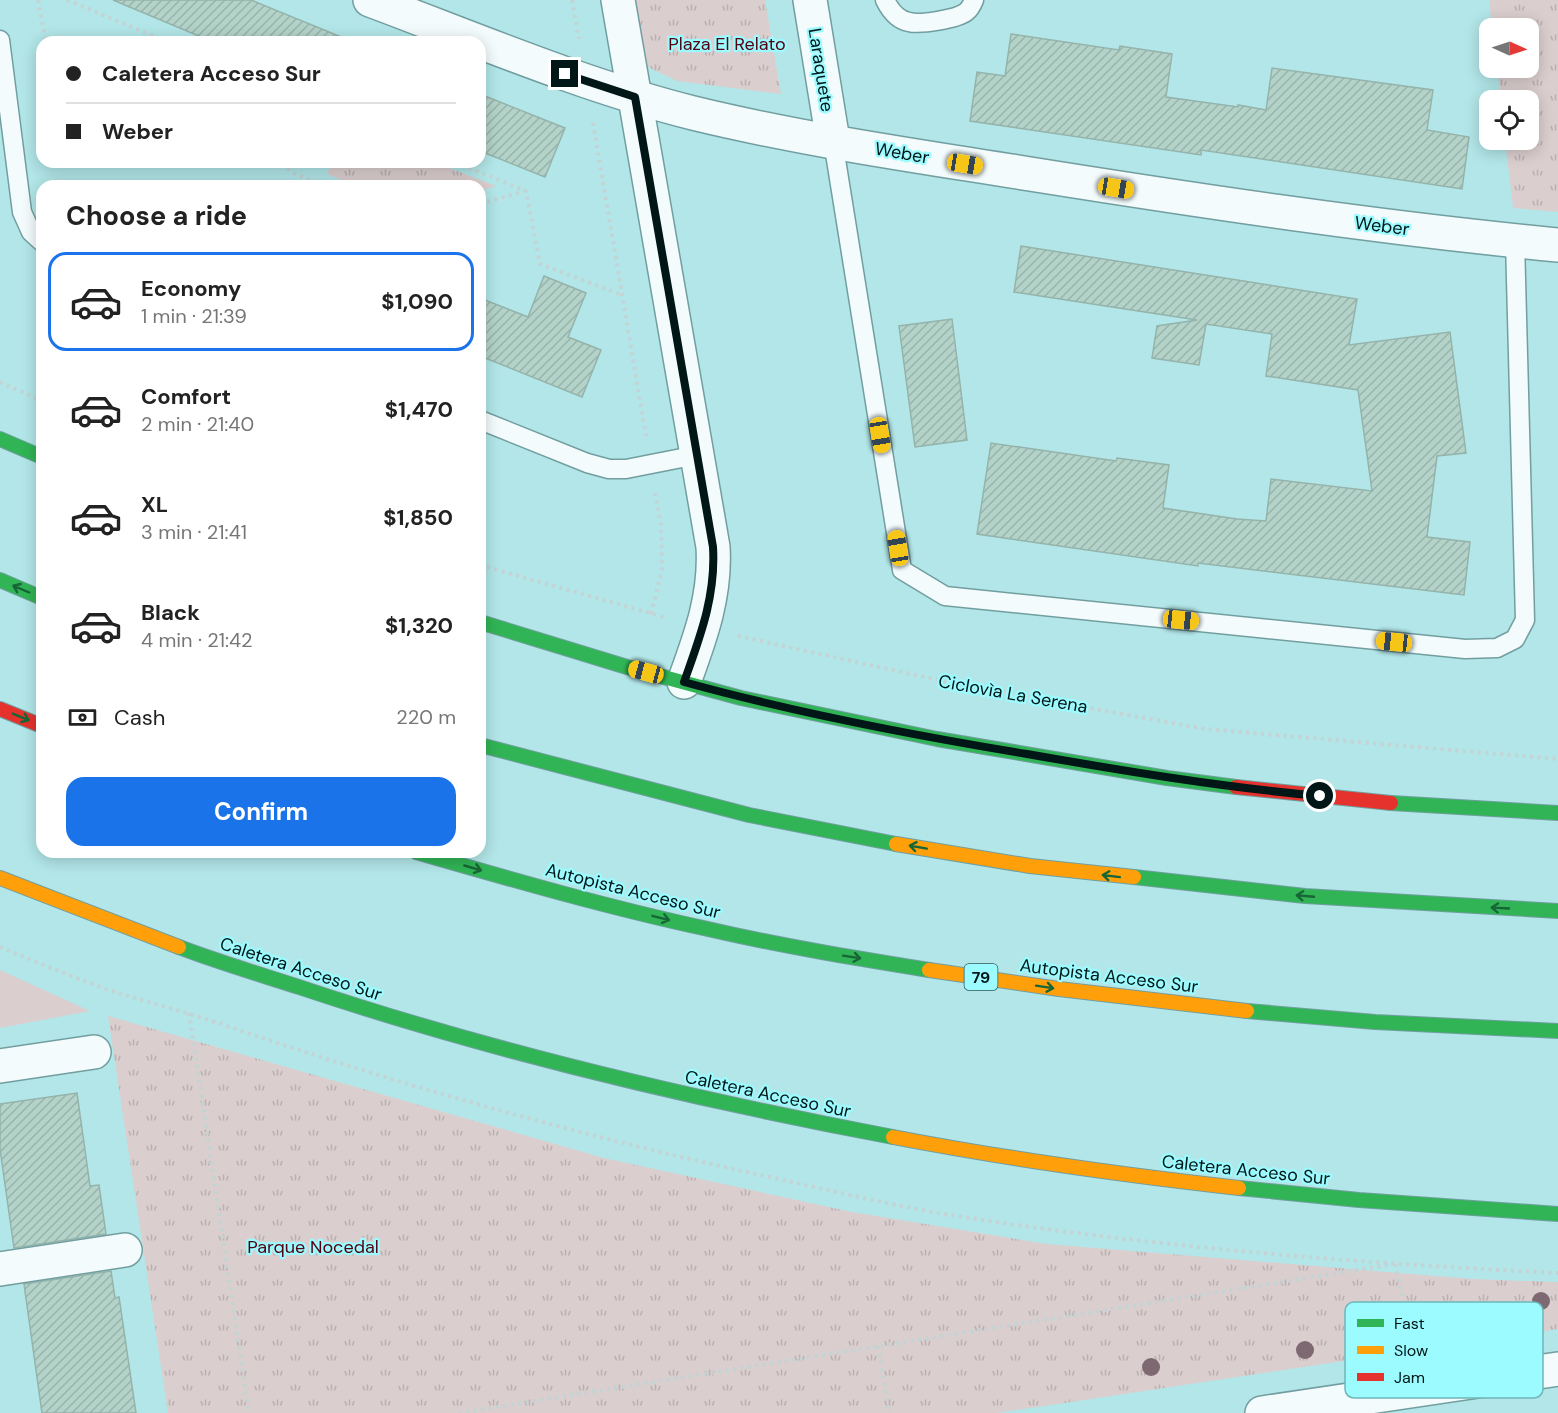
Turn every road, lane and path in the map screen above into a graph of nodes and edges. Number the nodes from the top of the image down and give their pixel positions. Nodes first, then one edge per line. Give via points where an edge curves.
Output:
1 (38, 0) edge
2 (67, 0) edge
3 (572, 0) edge
4 (618, 0) edge
5 (810, 0) edge
6 (885, 0) edge
7 (974, 0) edge
8 (391, 4) edge
9 (45, 36) edge
10 (154, 36) edge
11 (472, 36) edge
12 (0, 40) edge
13 (486, 42) edge
14 (586, 81) junction
15 (635, 97) junction
16 (833, 141) junction
17 (288, 168) edge
18 (470, 168) edge
19 (311, 180) edge
20 (526, 191) junction
21 (486, 202) edge
22 (36, 237) edge
23 (1515, 241) junction
24 (1558, 245) edge
25 (622, 296) junction
26 (0, 382) edge
27 (36, 398) edge
28 (486, 422) edge
29 (0, 439) edge
30 (36, 454) edge
31 (698, 455) junction
32 (651, 464) junction
33 (486, 567) edge
34 (0, 580) edge
35 (36, 595) edge
36 (651, 614) junction
37 (486, 624) edge
38 (703, 628) junction
39 (684, 682) junction
40 (0, 709) edge
41 (36, 724) edge
42 (486, 747) edge
43 (1558, 759) edge
44 (1558, 813) edge
45 (437, 858) edge
46 (0, 878) edge
47 (1558, 911) edge
48 (189, 1013) dead end
49 (1558, 1031) edge
50 (94, 1052) dead end
51 (0, 1066) edge
52 (1558, 1214) edge
53 (125, 1250) dead end
54 (0, 1269) edge
55 (1403, 1302) edge
56 (878, 1346) junction
57 (1558, 1369) edge
58 (1543, 1371) edge
59 (1362, 1398) edge
60 (249, 1413) edge
61 (459, 1413) edge
62 (889, 1413) edge
63 (1262, 1413) edge

1 - 9 path
2 - 10 path
3 - 14 path
4 - 15 street
5 - 16 street, Laraquete
6 - 7 lane via 898,18 920,23 959,16
8 - 11 street, Weber
12 - 22 lane via 22,212
13 - 14 street, Weber
14 - 15 street, Weber
14 - 25 path
15 - 16 street, Weber via 750,126
15 - 31 street
16 - 23 street, Weber via 1227,205
16 - 23 lane via 902,570 945,596 1465,649 1497,648 1515,639 1525,620
17 - 19 path
18 - 20 path
20 - 21 path
20 - 25 path via 540,264
23 - 24 street, Weber
25 - 32 path
26 - 27 path
28 - 32 lane via 597,466 626,469
29 - 30 main road
31 - 32 lane
31 - 38 street via 714,566
32 - 36 path via 661,525 662,570
33 - 36 path, Ciclovìa La Serena
35 -> 34 main road
36 - 38 path, Ciclovìa La Serena
37 - 39 main road
38 - 39 street
38 - 43 path, Ciclovìa La Serena via 947,682 1205,729
39 - 44 main road via 752,701 925,737 1167,778 1400,804
40 -> 41 main road
47 -> 42 main road via 1305,896 1030,867 749,814
45 -> 49 main road, Autopista Acceso Sur / 79 via 664,919 804,949 947,972 1089,993 1317,1017
46 - 52 main road, Caletera Acceso Sur via 215,960 361,1008 508,1051 795,1119 940,1147 1193,1184
48 - 60 path
50 - 51 street
53 - 54 street
55 - 56 path via 1395,1264
56 - 61 path
56 - 62 path
57 - 58 street
59 - 63 street

